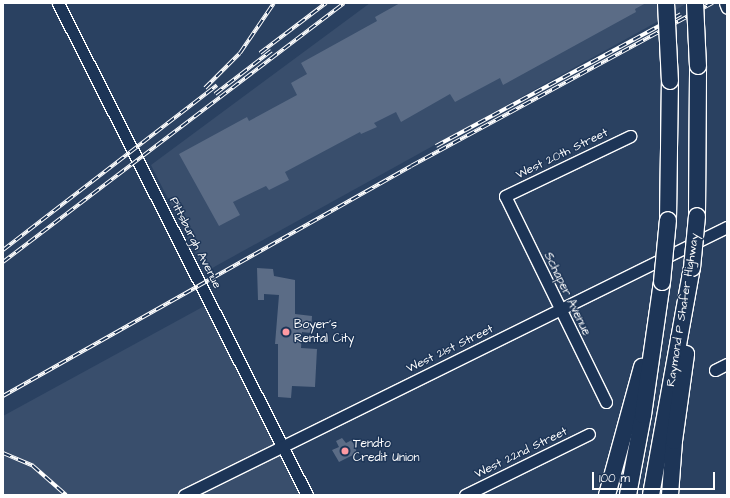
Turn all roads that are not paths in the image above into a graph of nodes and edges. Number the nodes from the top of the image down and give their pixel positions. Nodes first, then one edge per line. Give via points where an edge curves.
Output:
1 (58, 3) edge
2 (666, 3) edge
3 (695, 3) edge
4 (725, 3) edge
5 (727, 8) edge
6 (630, 136) dead end
7 (505, 196) joint
8 (727, 227) edge
9 (692, 268) junction
10 (560, 310) junction
11 (656, 316) junction
12 (727, 364) edge
13 (715, 370) dead end
14 (606, 402) dead end
15 (589, 434) dead end
16 (282, 446) junction
17 (184, 495) edge
18 (307, 495) edge
19 (465, 495) edge
20 (607, 495) edge
21 (628, 495) edge
22 (651, 495) edge
23 (670, 495) edge

1 - 16 street, Pittsburgh Avenue
2 - 11 highway, Raymond P Shafer Highway, bridge via 670,81 668,220
3 - 9 highway, Raymond P Shafer Highway, bridge via 698,66 697,216
4 - 5 street
6 - 7 street, West 20th Street
7 - 10 street, Schaper Avenue
8 - 10 street, West 21st Street
9 - 22 highway, Raymond P Shafer Highway
9 - 23 highway via 685,367 674,442
10 - 14 street, Schaper Avenue
10 - 16 street, West 21st Street
11 - 20 highway
11 - 21 highway, Raymond P Shafer Highway via 643,415
12 - 13 street
15 - 19 street, West 22nd Street
16 - 17 street, West 21st Street
16 - 18 street, Pittsburgh Avenue

